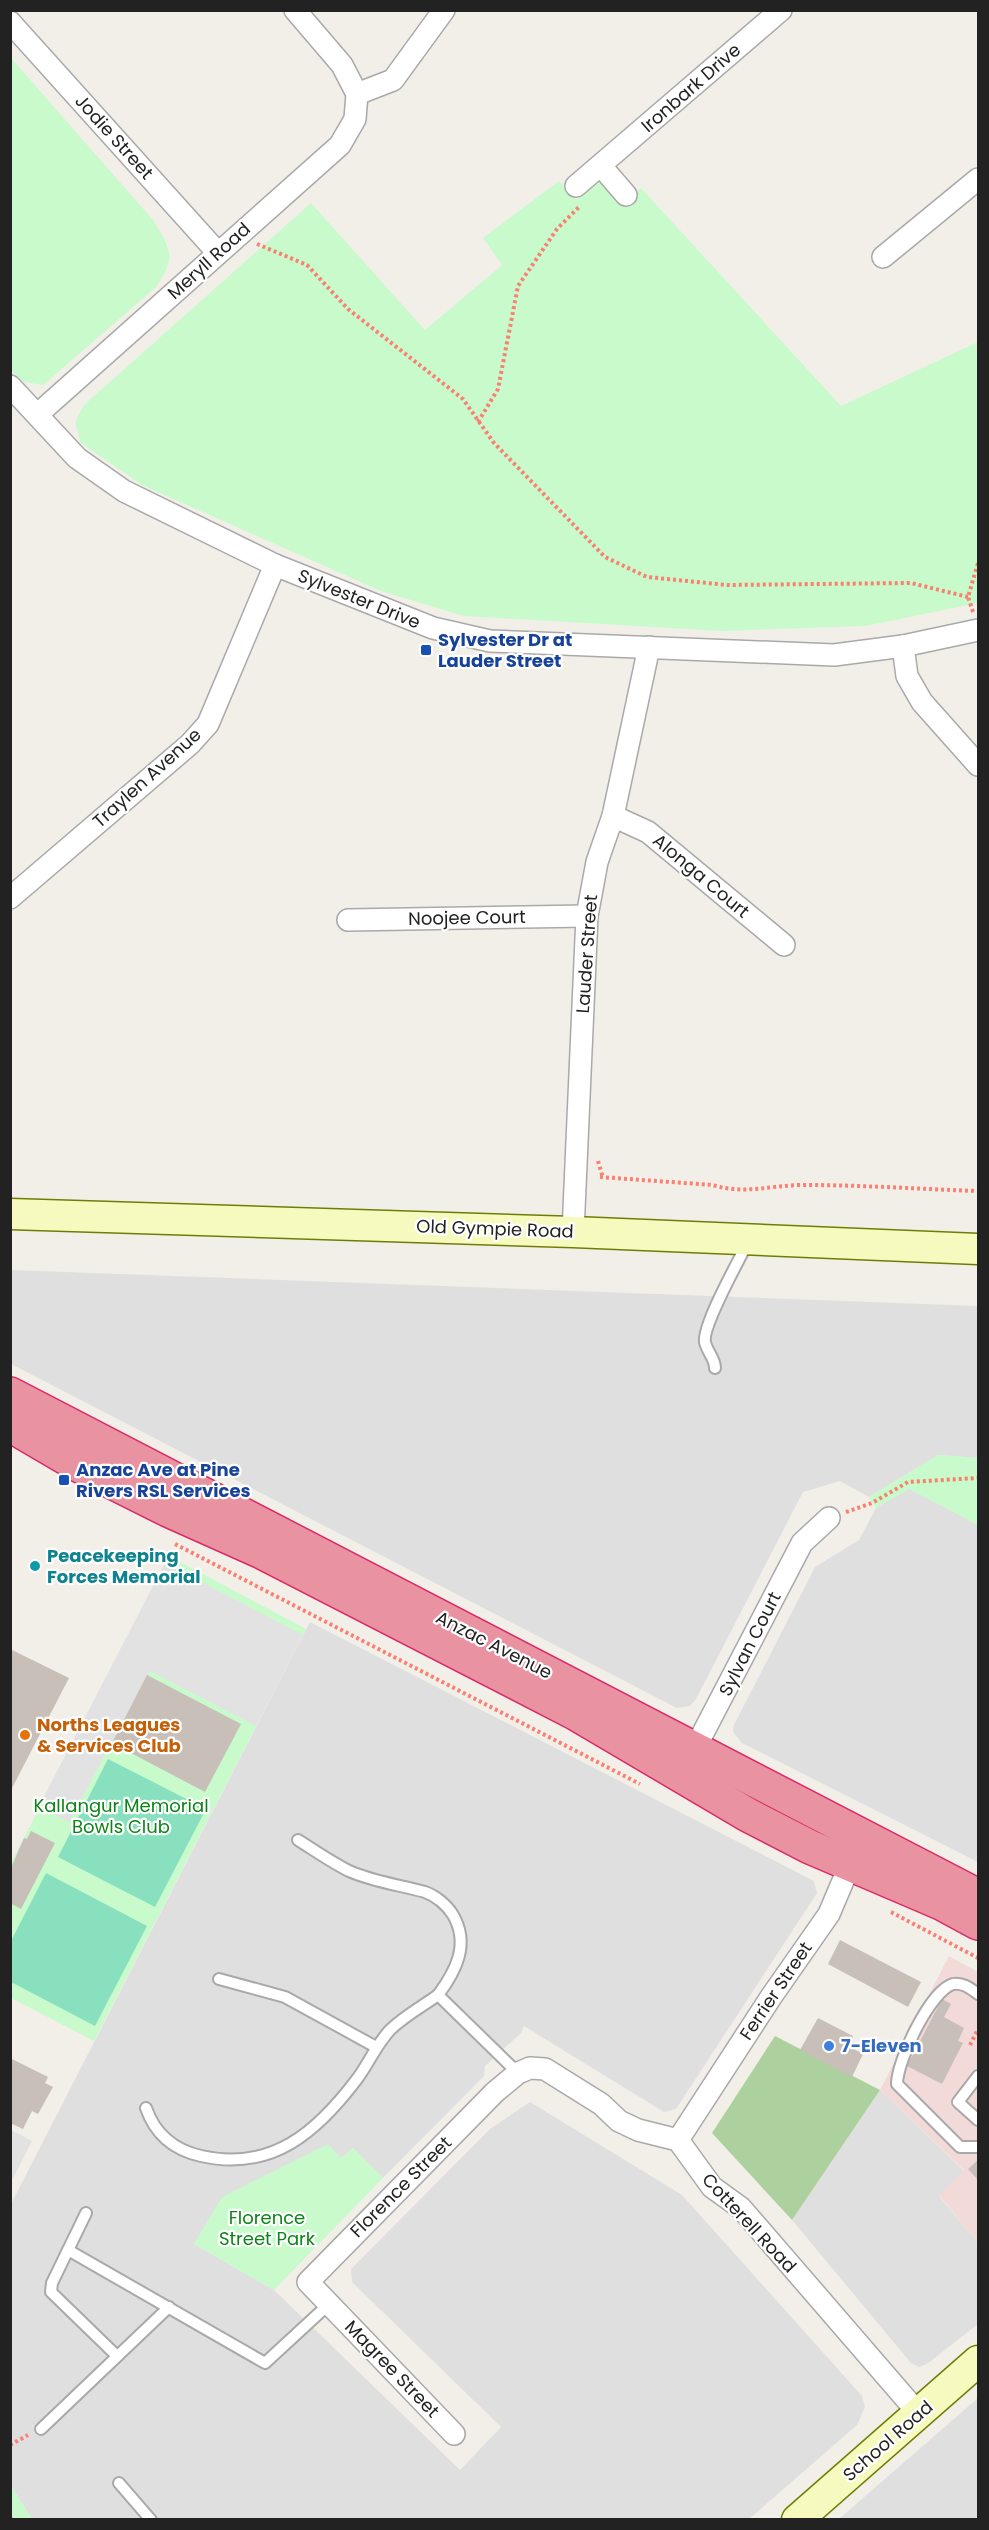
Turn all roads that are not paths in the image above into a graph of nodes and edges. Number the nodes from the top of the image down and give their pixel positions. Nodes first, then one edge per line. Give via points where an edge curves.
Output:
1 (295, 10) edge
2 (444, 10) edge
3 (781, 10) edge
4 (10, 22) edge
5 (357, 94) junction
6 (978, 179) edge
7 (576, 186) dead end
8 (218, 252) junction
9 (883, 257) dead end
10 (10, 386) edge
11 (38, 414) junction
12 (275, 565) junction
13 (978, 630) edge
14 (903, 646) junction
15 (649, 647) junction
16 (978, 765) edge
17 (613, 816) junction
18 (10, 898) edge
19 (587, 916) junction
20 (348, 920) dead end
21 (784, 945) dead end
22 (10, 1214) edge
23 (573, 1232) junction
24 (749, 1239) junction
25 (978, 1249) edge
26 (715, 1368) dead end
27 (10, 1394) edge
28 (10, 1425) edge
29 (173, 1511) junction
30 (828, 1518) road end
31 (687, 1763) junction
32 (297, 1840) dead end
33 (856, 1850) junction
34 (978, 1896) edge
35 (978, 1923) edge
36 (219, 1979) dead end
37 (978, 1994) edge
38 (438, 1995) junction
39 (376, 2047) junction
40 (518, 2073) junction
41 (978, 2076) edge
42 (146, 2108) dead end
43 (978, 2120) edge
44 (678, 2140) junction
45 (978, 2147) edge
46 (86, 2213) dead end
47 (68, 2250) junction
48 (329, 2304) junction
49 (169, 2307) junction
50 (117, 2356) junction
51 (978, 2361) edge
52 (919, 2414) junction
53 (41, 2429) road end
54 (454, 2434) dead end
55 (119, 2483) dead end
56 (151, 2520) edge
57 (797, 2520) edge

1 - 5 street via 342,65
2 - 5 street via 393,81
3 - 7 street, Ironbark Drive via 613,181
4 - 8 street, Jodie Street
5 - 8 street, Meryll Road via 356,119 340,145
6 - 9 street
8 - 11 street, Meryll Road
10 - 11 street, Sylvester Drive
11 - 12 street, Sylvester Drive via 78,458 124,491
12 - 15 street, Sylvester Drive via 433,628 490,641
12 - 18 street, Traylen Avenue via 208,724 190,744
13 - 14 street, Sylvester Drive
14 - 15 street, Sylvester Drive via 834,656
14 - 16 street via 907,676 922,702
15 - 17 street, Lauder Street
17 - 19 street, Lauder Street via 597,862
17 - 21 street, Alonga Court via 648,832
19 - 20 street, Noojee Court
19 - 23 street, Lauder Street
22 - 23 main road, Old Gympie Road
23 - 24 main road, Old Gympie Road
24 - 25 main road, Old Gympie Road
24 - 26 lane via 708,1325 705,1342
27 - 29 highway, Anzac Avenue
28 - 29 highway, Anzac Avenue via 80,1466
29 - 31 highway, Anzac Avenue
30 - 31 street, Sylvan Court via 802,1543
31 - 33 highway, Anzac Avenue
32 - 38 lane via 348,1870 427,1893 447,1906 459,1925 462,1948 453,1975
33 - 34 highway, Anzac Avenue
33 - 35 highway, Anzac Avenue
33 - 44 street, Ferrier Street via 829,1914
36 - 39 lane via 285,1997
37 - 45 lane via 962,1984 954,1984 935,1999 912,2036 897,2070 897,2084 960,2147
38 - 39 lane via 392,2028
38 - 40 lane
39 - 42 lane via 359,2077 324,2118 274,2153 243,2160 191,2154 153,2127
40 - 44 street via 530,2068 545,2069 601,2104 619,2121
40 - 48 street, Florence Street via 308,2282
41 - 43 lane via 958,2102
44 - 52 street, Cotterell Road via 712,2187 741,2208
46 - 47 lane
47 - 49 lane
47 - 50 lane via 51,2292
48 - 49 lane via 265,2362
48 - 54 street, Magree Street
49 - 50 lane
50 - 53 lane
51 - 52 main road, School Road
52 - 57 main road, School Road
55 - 56 lane

